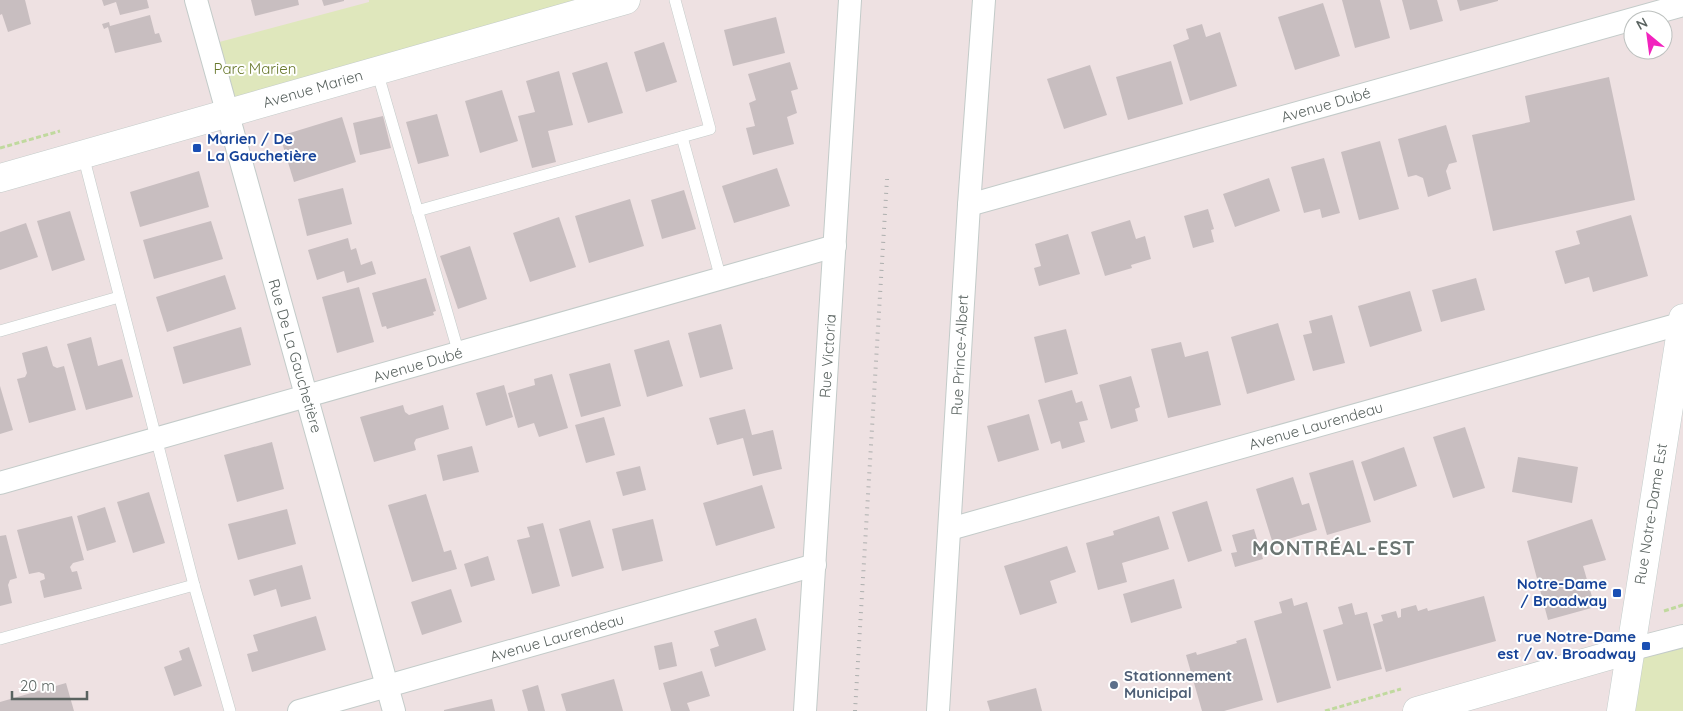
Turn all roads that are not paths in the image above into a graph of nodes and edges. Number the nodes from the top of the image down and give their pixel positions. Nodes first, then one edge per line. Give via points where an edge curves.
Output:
1 (196, 0) edge
2 (626, 0) edge
3 (675, 0) edge
4 (850, 0) edge
5 (984, 0) edge
6 (1683, 5) edge
7 (377, 71) junction
8 (227, 114) junction
9 (682, 137) junction
10 (83, 155) junction
11 (0, 178) edge
12 (970, 205) junction
13 (417, 212) junction
14 (835, 246) junction
15 (721, 279) junction
16 (120, 296) junction
17 (1683, 322) edge
18 (0, 331) edge
19 (459, 354) junction
20 (307, 397) junction
21 (156, 439) junction
22 (0, 484) edge
23 (950, 529) junction
24 (814, 565) junction
25 (194, 584) junction
26 (1683, 636) edge
27 (0, 640) edge
28 (1629, 650) junction
29 (387, 686) junction
30 (230, 711) edge
31 (299, 711) edge
32 (394, 711) edge
33 (805, 711) edge
34 (938, 711) edge
35 (1417, 711) edge
36 (1621, 711) edge

1 - 8 street, Rue De La Gauchetière
2 - 7 street, Avenue Marien
3 - 9 lane via 710,129
4 - 14 street, Rue Victoria
5 - 12 street, Rue Prince-Albert
6 - 12 street, Avenue Dubé
7 - 8 street, Avenue Marien
7 - 13 lane
8 - 10 street, Avenue Marien
8 - 20 street, Rue De La Gauchetière
9 - 13 lane
9 - 15 lane
10 - 11 street, Avenue Marien
10 - 16 lane
12 - 23 street, Rue Prince-Albert
13 - 19 lane
14 - 15 street, Avenue Dubé
14 - 24 street, Rue Victoria
15 - 19 street, Avenue Dubé
16 - 18 lane
16 - 21 lane
17 - 23 street, Avenue Laurendeau
17 - 28 street, Rue Notre-Dame Est
19 - 20 street, Avenue Dubé
20 - 21 street, Avenue Dubé
20 - 29 street, Rue De La Gauchetière
21 - 22 street, Avenue Dubé
21 - 25 lane
23 - 34 street, Rue Prince-Albert
24 - 29 street, Avenue Laurendeau
24 - 33 street, Rue Victoria
25 - 27 lane
25 - 30 lane
26 - 28 street
28 - 35 street
28 - 36 street, Rue Notre-Dame Est
29 - 31 street, Avenue Laurendeau
29 - 32 street, Rue De La Gauchetière

